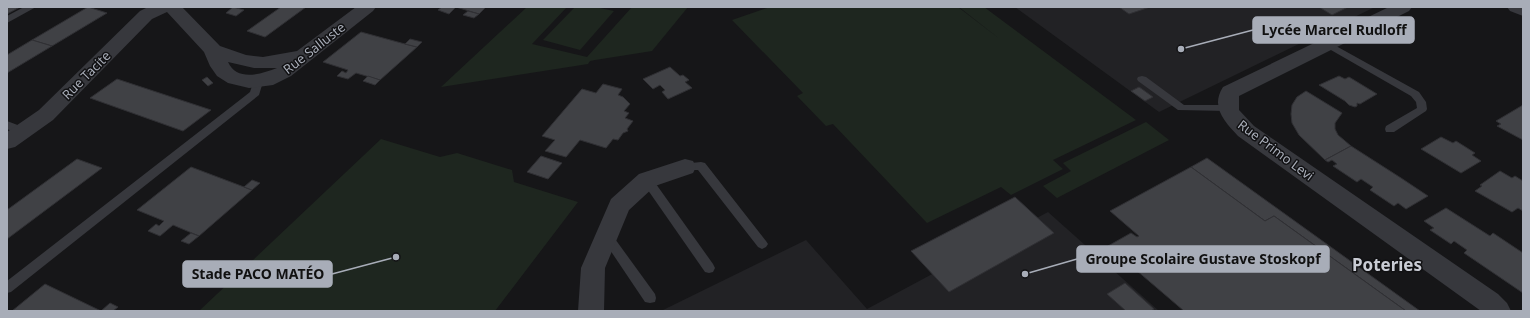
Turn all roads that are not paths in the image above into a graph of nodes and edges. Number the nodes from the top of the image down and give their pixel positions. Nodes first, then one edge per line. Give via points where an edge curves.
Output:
1 (31, 7) edge
2 (163, 7) edge
3 (172, 7) edge
4 (367, 7) edge
5 (1402, 7) edge
6 (1516, 7) edge
7 (1523, 11) edge
8 (7, 20) edge
9 (1327, 44) junction
10 (261, 73) junction
11 (1142, 79) dead end
12 (1227, 108) junction
13 (15, 128) edge
14 (1390, 129) dead end
15 (7, 142) edge
16 (684, 167) joint
17 (647, 180) junction
18 (606, 235) junction
19 (762, 244) dead end
20 (709, 268) dead end
21 (7, 288) edge
22 (650, 298) dead end
23 (591, 311) edge
24 (1498, 311) edge

1 - 8 lane
2 - 13 street, Rue Tacite via 146,15 46,116
3 - 10 street via 213,50 220,66 229,75 243,81
4 - 10 street, Rue Salluste via 284,72 274,78
5 - 9 street, Rue Primo Levi
6 - 7 street
9 - 12 street, Rue Primo Levi via 1230,92 1226,102
9 - 14 lane via 1416,94 1422,110
10 - 21 lane via 255,93
11 - 12 lane via 1182,108
12 - 24 street, Rue Primo Levi via 1246,131 1489,302
13 - 15 street, Rue Tacite
16 - 17 street
16 - 19 lane via 701,166
17 - 18 street via 619,205
17 - 20 lane
18 - 22 lane
18 - 23 street via 593,268

